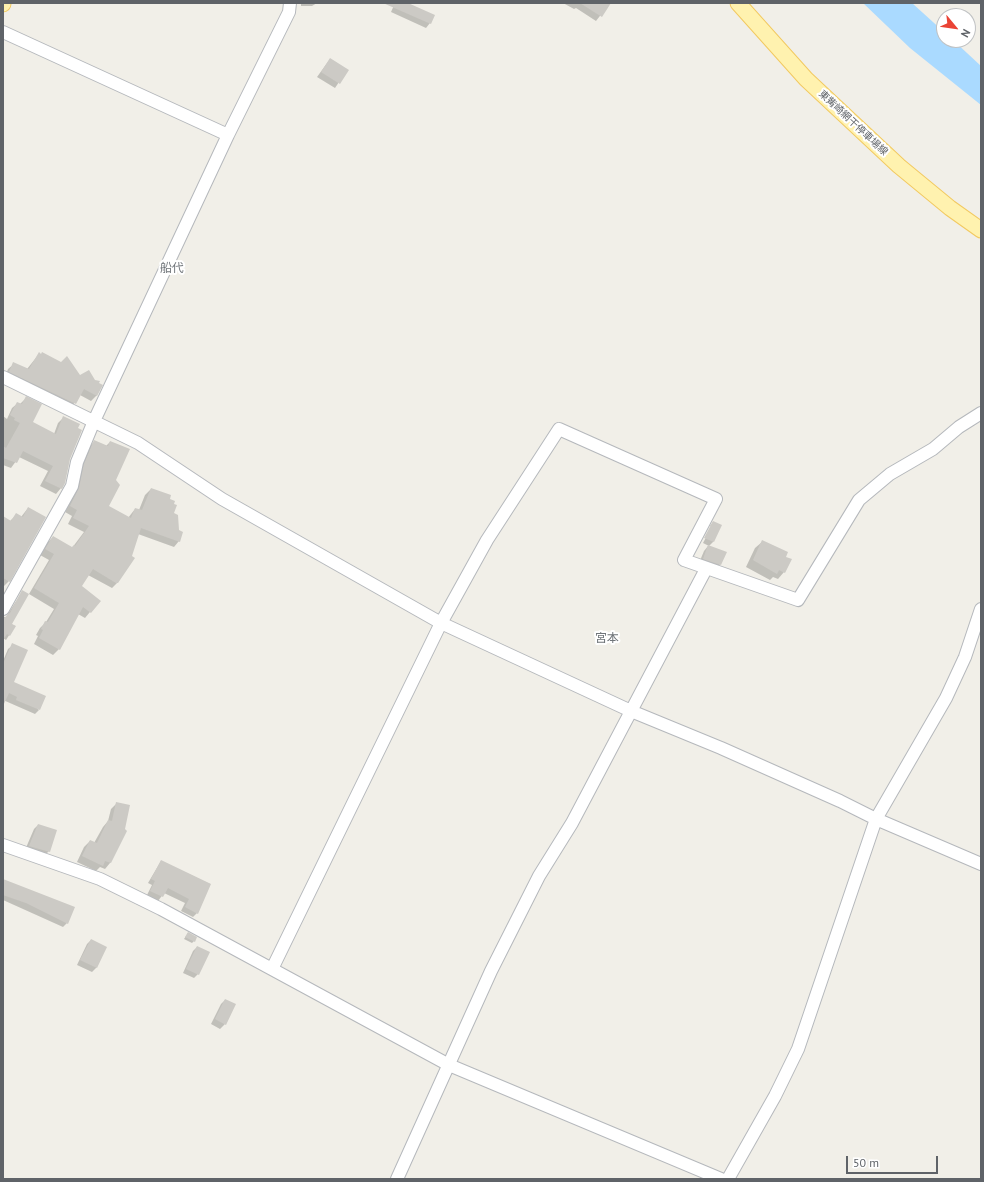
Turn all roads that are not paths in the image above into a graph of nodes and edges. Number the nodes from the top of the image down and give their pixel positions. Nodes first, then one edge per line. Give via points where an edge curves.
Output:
1 (290, 3) edge
2 (738, 3) edge
3 (3, 32) edge
4 (228, 135) junction
5 (981, 230) edge
6 (3, 377) edge
7 (981, 413) edge
8 (94, 420) junction
9 (706, 569) junction
10 (981, 609) edge
11 (3, 610) edge
12 (441, 623) junction
13 (631, 711) junction
14 (876, 819) junction
15 (3, 845) edge
16 (981, 864) edge
17 (272, 969) junction
18 (449, 1065) junction
19 (396, 1179) edge
20 (721, 1179) edge
21 (728, 1179) edge

1 - 4 street via 289,12
2 - 5 main road, 東觜崎網干停車場線 via 806,79 899,166
3 - 4 street
4 - 8 street
6 - 8 street
7 - 9 street via 933,449 890,474 859,500 798,600
8 - 11 street via 77,462 72,486
8 - 12 street via 138,443 222,499
9 - 12 street via 684,560 716,499 559,429 487,540
9 - 13 street
10 - 14 street via 965,656 946,698
12 - 13 street
12 - 17 street
13 - 14 street via 735,754
13 - 18 street via 491,971 460,1035
14 - 16 street
14 - 21 street via 798,1049 775,1096
15 - 17 street via 100,879
17 - 18 street
18 - 19 street
18 - 20 street

